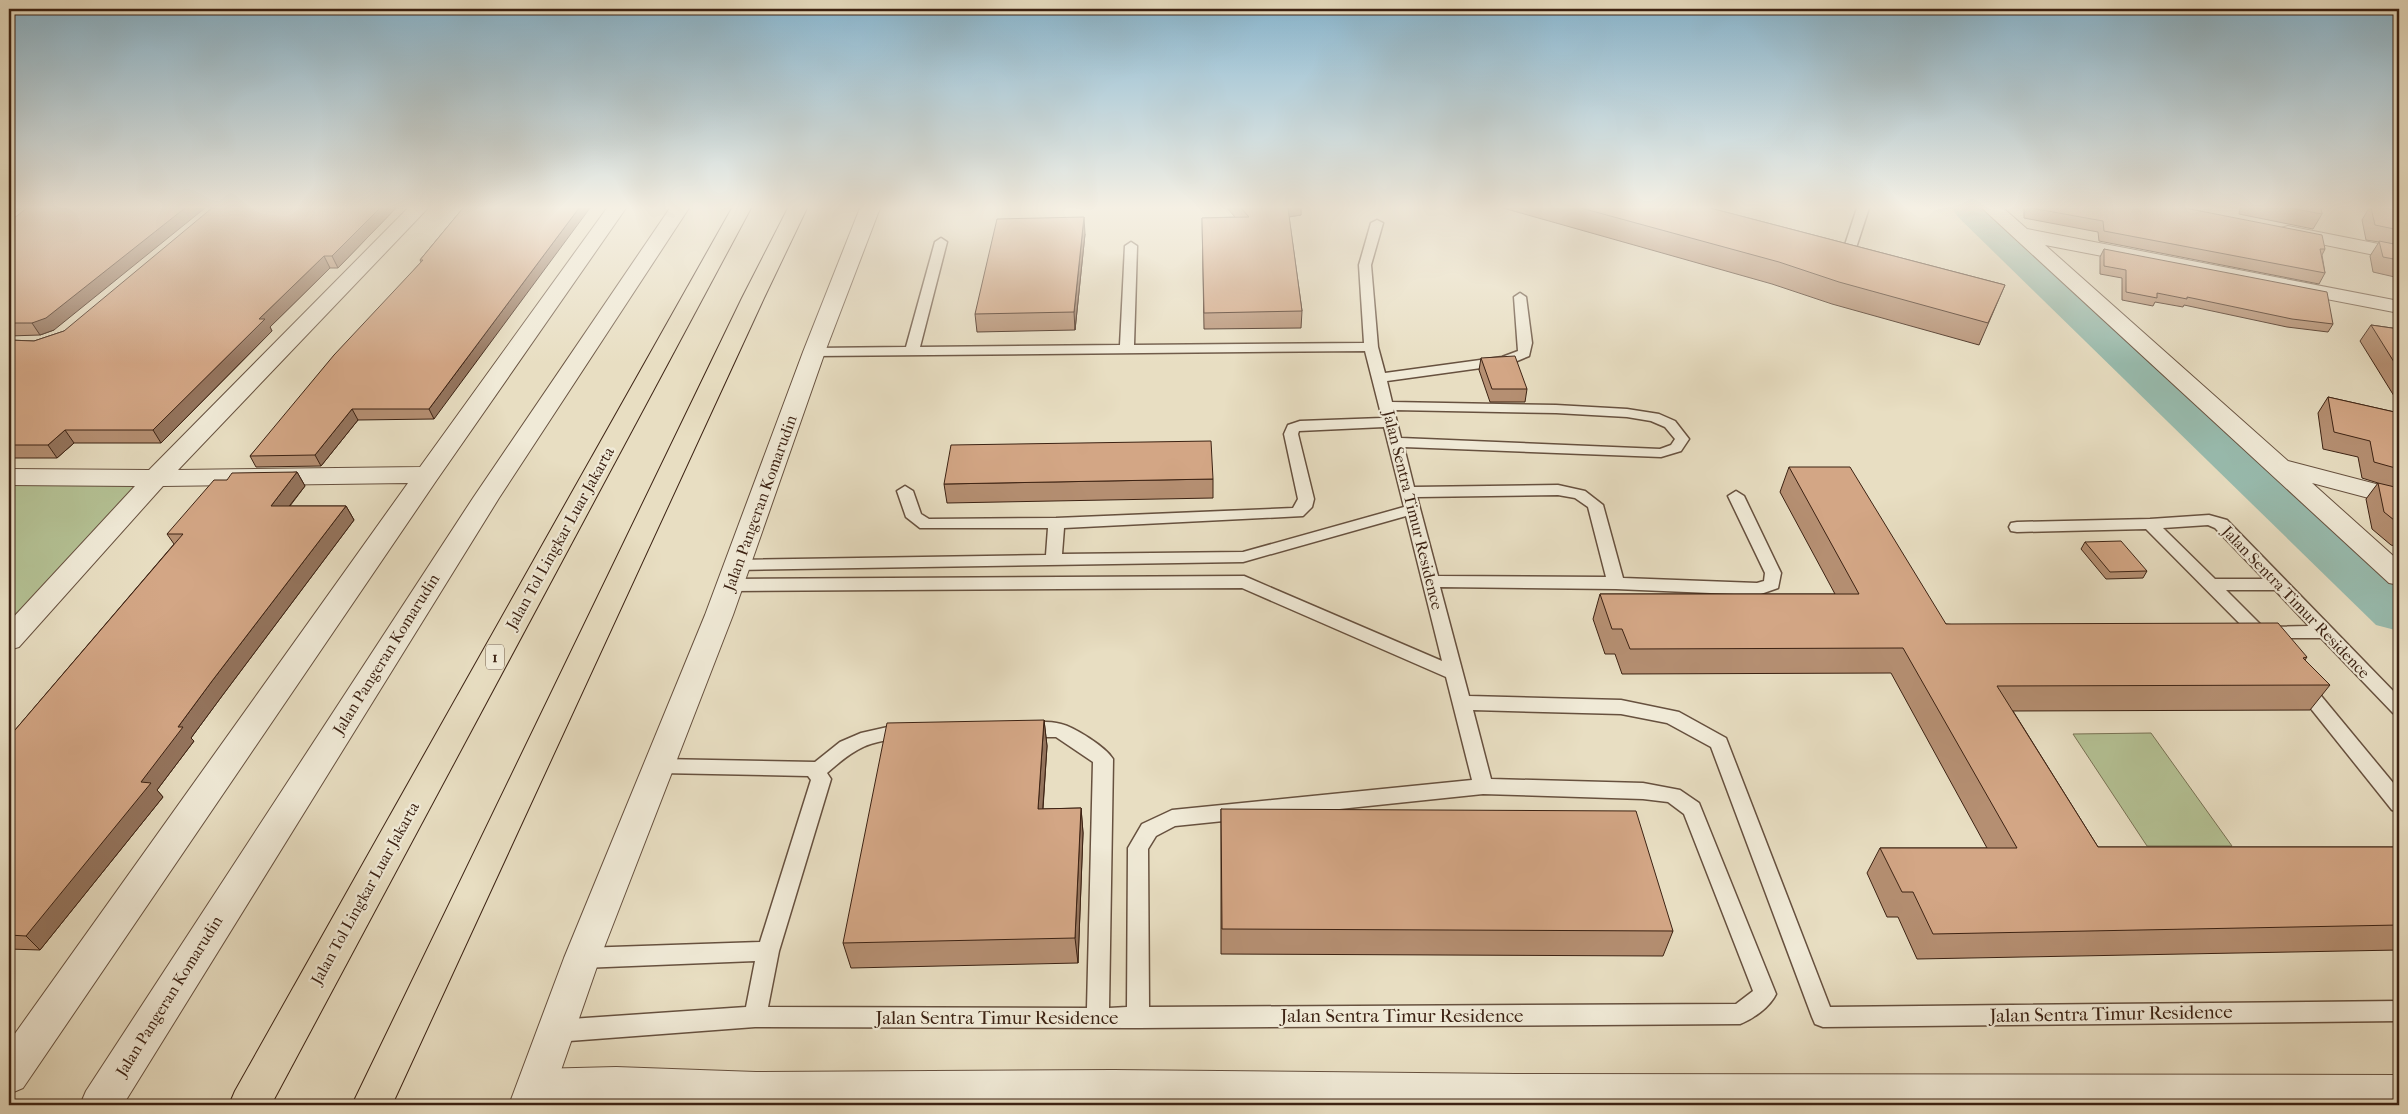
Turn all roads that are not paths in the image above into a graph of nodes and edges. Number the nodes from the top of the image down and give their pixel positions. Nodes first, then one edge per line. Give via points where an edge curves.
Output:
1 (368, 260) edge
2 (580, 260) edge
3 (645, 260) edge
4 (713, 260) edge
5 (772, 260) edge
6 (850, 260) edge
7 (936, 260) edge
8 (1131, 260) edge
9 (1366, 260) edge
10 (2049, 260) edge
11 (2155, 260) edge
12 (1520, 298) dead end
13 (2399, 307) edge
14 (1371, 347) junction
15 (1128, 348) junction
16 (814, 352) junction
17 (912, 352) junction
18 (1379, 378) junction
19 (1386, 406) junction
20 (1390, 422) junction
21 (1395, 442) junction
22 (2278, 466) junction
23 (427, 475) junction
24 (9, 477) edge
25 (156, 478) junction
26 (906, 491) dead end
27 (1408, 492) junction
28 (1736, 496) dead end
29 (2399, 498) edge
30 (1413, 509) junction
31 (1056, 523) junction
32 (2150, 524) junction
33 (2017, 527) dead end
34 (1242, 556) junction
35 (1054, 560) junction
36 (734, 575) junction
37 (2399, 576) edge
38 (1431, 581) junction
39 (1244, 582) junction
40 (1616, 583) junction
41 (2280, 584) junction
42 (2210, 585) junction
43 (2259, 632) junction
44 (2327, 632) junction
45 (9, 640) edge
46 (2277, 654) edge
47 (2290, 670) edge
48 (1454, 673) junction
49 (1462, 703) junction
50 (2399, 708) edge
51 (1010, 730) edge
52 (922, 732) edge
53 (660, 766) junction
54 (816, 772) junction
55 (1483, 786) junction
56 (2399, 804) edge
57 (768, 951) junction
58 (582, 958) junction
59 (2399, 1011) edge
60 (755, 1017) junction
61 (1098, 1018) junction
62 (1138, 1018) junction
63 (556, 1031) junction
64 (15, 1056) edge
65 (2399, 1094) edge
66 (532, 1096) edge
67 (642, 1097) edge
68 (1112, 1097) edge
69 (1516, 1099) edge
70 (100, 1105) edge
71 (249, 1105) edge
72 (372, 1105) edge

1 - 25 street
2 - 23 street
3 - 70 street, Jalan Pangeran Komarudin via 486,498
4 - 71 highway, Jalan Tol Lingkar Luar Jakarta / 1
5 - 72 highway
6 - 16 street, Jalan Pangeran Komarudin
7 - 17 lane
8 - 15 lane
9 - 14 lane, Jalan Sentra Timur Residence
10 - 22 street
11 - 13 street
12 - 18 lane via 1526,342 1524,352 1505,361
14 - 15 lane
14 - 18 lane, Jalan Sentra Timur Residence
15 - 17 lane
16 - 17 lane
16 - 36 street, Jalan Pangeran Komarudin
18 - 19 lane, Jalan Sentra Timur Residence
19 - 20 lane, Jalan Sentra Timur Residence
19 - 21 lane via 1627,413 1654,417 1670,424 1682,439 1676,448 1661,453
20 - 21 lane, Jalan Sentra Timur Residence
20 - 31 lane via 1300,425 1293,428 1291,434 1306,499 1304,507 1297,513
21 - 27 lane, Jalan Sentra Timur Residence
22 - 29 street
22 - 37 street
23 - 25 street
23 - 64 street
24 - 25 street
25 - 45 street
26 - 31 lane via 914,517 926,524
27 - 30 lane, Jalan Sentra Timur Residence
27 - 40 lane via 1558,490 1580,494 1595,505
28 - 40 lane via 1773,573 1772,584 1758,589
30 - 34 lane
30 - 38 lane, Jalan Sentra Timur Residence
31 - 35 lane
32 - 33 lane, Jalan Sentra Timur Residence
32 - 41 lane, Jalan Sentra Timur Residence via 2209,520 2221,524
32 - 42 lane
34 - 35 lane
34 - 39 lane
35 - 36 lane
36 - 39 lane
36 - 53 street, Jalan Pangeran Komarudin
38 - 40 lane
38 - 48 lane, Jalan Sentra Timur Residence
39 - 48 lane
41 - 42 lane
41 - 44 lane, Jalan Sentra Timur Residence
42 - 43 lane
43 - 44 lane
43 - 46 lane
44 - 50 lane, Jalan Sentra Timur Residence
47 - 56 lane
48 - 49 lane, Jalan Sentra Timur Residence
49 - 55 lane, Jalan Sentra Timur Residence
49 - 59 lane, Jalan Sentra Timur Residence via 1621,707 1672,717 1719,743 1823,1017
51 - 61 lane via 1059,730 1103,759
52 - 54 lane via 884,733 851,743
53 - 54 lane via 813,769
53 - 58 street, Jalan Pangeran Komarudin
54 - 57 lane via 821,779
55 - 62 lane via 1172,818 1149,830 1138,848
55 - 62 lane, Jalan Sentra Timur Residence via 1643,791 1673,795 1692,809 1765,994 1740,1014
57 - 58 lane
57 - 60 lane
58 - 63 street, Jalan Pangeran Komarudin
60 - 61 lane, Jalan Sentra Timur Residence
60 - 63 lane, Jalan Sentra Timur Residence
61 - 62 lane, Jalan Sentra Timur Residence
63 - 66 street, Jalan Pangeran Komarudin
65 - 69 street
66 - 67 street via 616,1086
67 - 68 street via 756,1091
68 - 69 street

